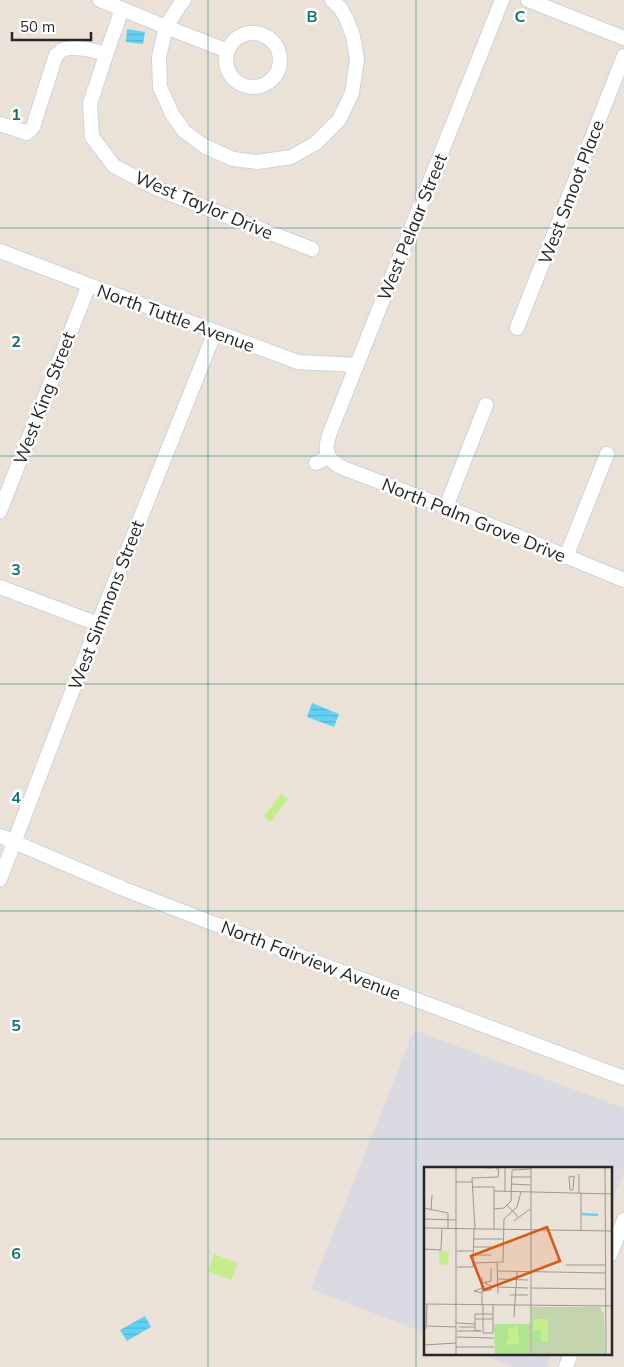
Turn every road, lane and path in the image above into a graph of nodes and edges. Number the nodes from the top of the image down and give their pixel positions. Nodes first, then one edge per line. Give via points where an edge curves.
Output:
1 (100, 0) edge
2 (184, 0) edge
3 (332, 0) edge
4 (502, 0) edge
5 (528, 0) edge
6 (122, 9) junction
7 (166, 27) junction
8 (624, 38) edge
9 (228, 51) dead end
10 (106, 55) junction
11 (624, 56) edge
12 (0, 124) edge
13 (312, 249) dead end
14 (0, 251) edge
15 (89, 285) junction
16 (517, 328) dead end
17 (215, 332) junction
18 (357, 365) junction
19 (486, 405) dead end
20 (607, 454) dead end
21 (324, 458) joint
22 (446, 507) junction
23 (0, 512) edge
24 (566, 557) junction
25 (624, 580) edge
26 (0, 587) edge
27 (98, 624) junction
28 (0, 836) edge
29 (15, 842) junction
30 (0, 879) edge
31 (624, 1078) edge
32 (624, 1220) edge
33 (612, 1249) edge
34 (571, 1354) edge
35 (566, 1367) edge

1 - 6 street
2 - 7 street
3 - 7 street via 341,9 353,36 357,59 352,93 339,120 316,143 291,156 258,162 233,159 204,146 184,131 172,114 160,87 159,57
4 - 18 street, West Pelaar Street
5 - 8 street
6 - 7 street
6 - 10 street, West Taylor Drive
7 - 9 street
10 - 12 street via 72,48 62,50 56,56 34,127 27,133
10 - 13 street, West Taylor Drive via 90,104 92,137 114,166 158,189
11 - 16 street, West Smoot Place
14 - 15 street, North Tuttle Avenue
15 - 17 street, North Tuttle Avenue
15 - 23 street, West King Street
17 - 18 street, North Tuttle Avenue via 298,362
17 - 27 street, West Simmons Street
18 - 21 street, West Pelaar Street via 328,439
19 - 22 street
20 - 24 street
21 - 22 street, North Palm Grove Drive
22 - 24 street, North Palm Grove Drive
24 - 25 street, North Palm Grove Drive
26 - 27 street
27 - 29 street, West Simmons Street
28 - 29 street, North Fairview Avenue
29 - 30 street, West Simmons Street
29 - 31 street, North Fairview Avenue via 124,889
32 - 33 street
34 - 35 street

